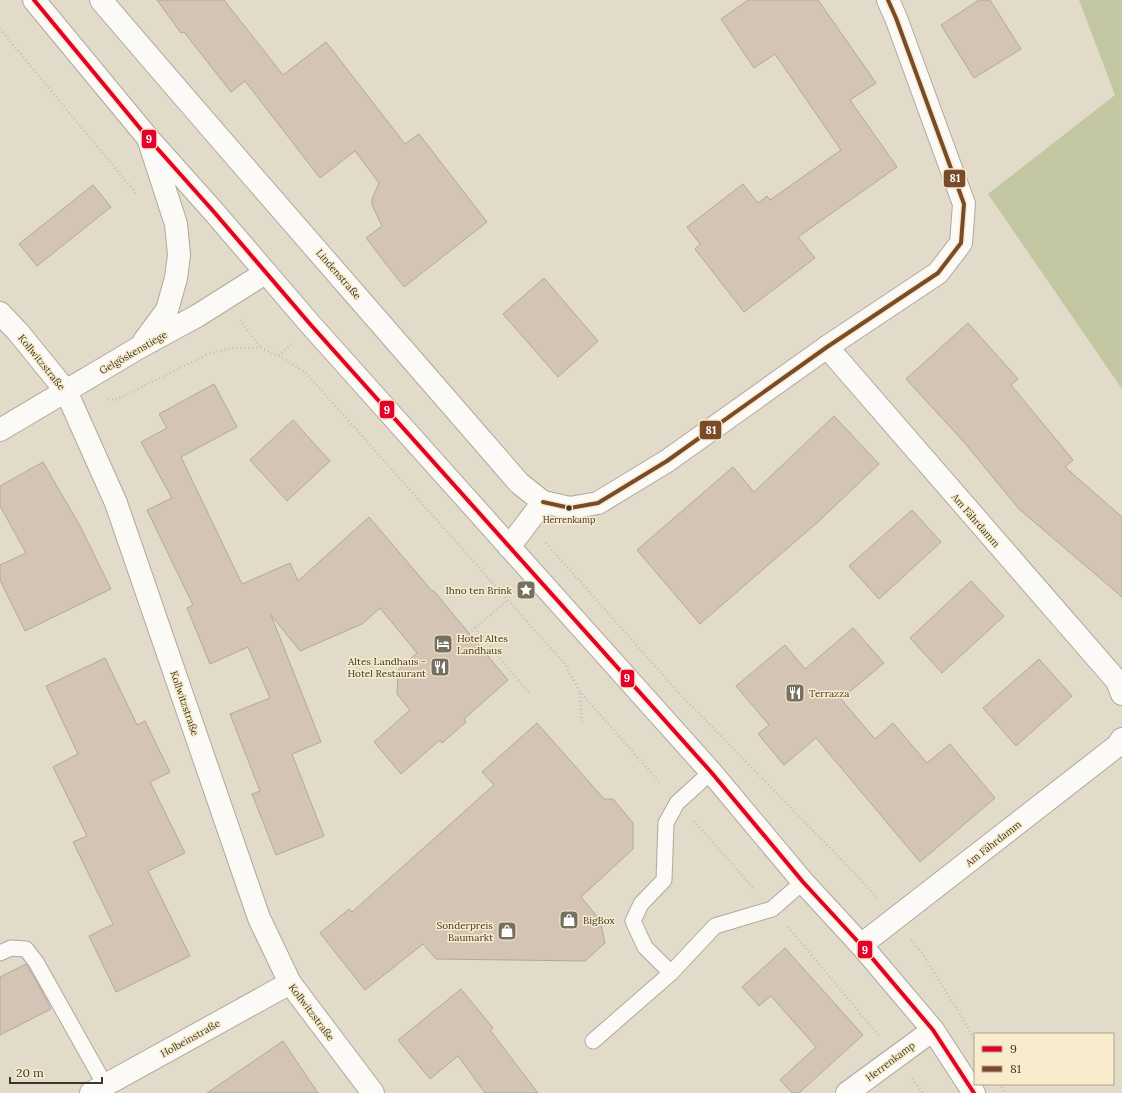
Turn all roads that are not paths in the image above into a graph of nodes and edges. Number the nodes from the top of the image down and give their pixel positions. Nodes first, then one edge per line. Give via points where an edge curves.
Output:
1 (34, 0) edge
2 (101, 0) edge
3 (888, 0) edge
4 (148, 138) junction
5 (265, 273) junction
6 (0, 313) edge
7 (140, 347) junction
8 (827, 347) junction
9 (66, 391) junction
10 (0, 430) edge
11 (543, 502) junction
12 (509, 547) junction
13 (1122, 694) edge
14 (1122, 739) edge
15 (711, 772) junction
16 (803, 882) junction
17 (861, 945) junction
18 (0, 953) edge
19 (671, 973) junction
20 (290, 983) junction
21 (933, 1030) junction
22 (593, 1041) dead end
23 (98, 1089) edge
24 (373, 1093) edge
25 (847, 1093) edge
26 (974, 1093) edge

1 - 4 street
2 - 11 street, Lindenstraße via 519,484
3 - 8 street via 964,204 961,243 938,274
4 - 5 street
4 - 7 street via 176,224 179,255 167,310
5 - 7 street, Gelgöskenstiege via 197,316
5 - 12 street
6 - 9 street, Kollwitzstraße
7 - 9 street, Gelgöskenstiege
8 - 11 street via 667,461 598,503 570,508
8 - 13 street, Am Fährdamm via 1117,681
9 - 10 street, Gelgöskenstiege
9 - 20 street, Kollwitzstraße via 116,504 259,918
11 - 12 street
12 - 15 street
14 - 17 street, Am Fährdamm via 1117,746
15 - 16 street
15 - 19 lane via 677,803 666,823 664,880 641,904 633,921 645,947
16 - 17 street
16 - 19 lane via 772,909 715,926
17 - 21 street
18 - 23 lane via 11,948 26,949 36,962
19 - 22 lane
20 - 23 street, Holbeinstraße
20 - 24 street, Kollwitzstraße
21 - 25 street, Herrenkamp
21 - 26 street

